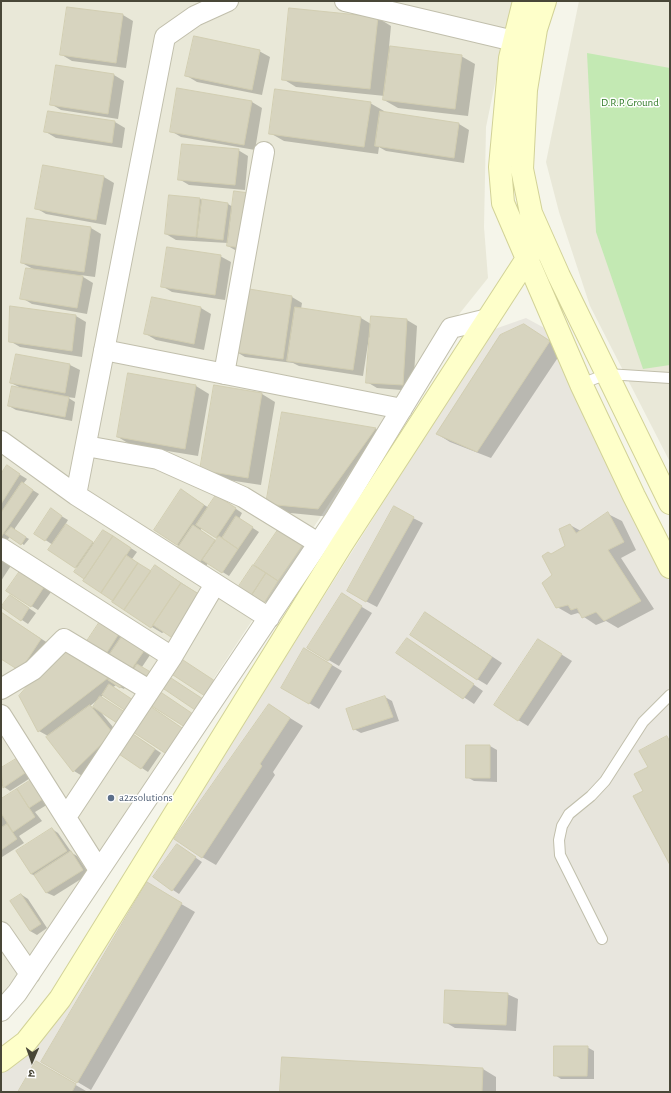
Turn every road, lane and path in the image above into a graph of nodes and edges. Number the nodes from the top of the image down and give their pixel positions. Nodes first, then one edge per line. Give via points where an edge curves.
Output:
1 (228, 1) edge
2 (345, 1) edge
3 (524, 1) edge
4 (545, 1) edge
5 (514, 41) junction
6 (264, 152) dead end
7 (542, 237) junction
8 (527, 259) junction
9 (488, 319) junction
10 (104, 350) junction
11 (224, 374) junction
12 (607, 374) junction
13 (670, 378) edge
14 (581, 384) junction
15 (402, 409) junction
16 (1, 440) edge
17 (86, 446) junction
18 (76, 496) junction
19 (670, 503) edge
20 (318, 543) junction
21 (1, 548) edge
22 (670, 567) edge
23 (215, 584) junction
24 (268, 618) junction
25 (172, 657) junction
26 (1, 689) edge
27 (150, 690) junction
28 (670, 695) edge
29 (1, 715) edge
30 (66, 817) junction
31 (99, 870) junction
32 (1, 932) edge
33 (602, 939) dead end
34 (30, 974) junction
35 (1, 1011) edge
36 (1, 1061) edge

1 - 10 street via 194,16 165,37
2 - 5 street
3 - 5 main road
4 - 7 main road via 536,29 526,90 522,169 531,213
5 - 8 main road via 510,58 500,167 503,203
6 - 11 street
7 - 8 main road
7 - 12 main road via 558,276
8 - 9 main road
8 - 14 main road
9 - 15 street via 451,328
9 - 36 main road via 342,544 60,999 26,1042
10 - 11 street
10 - 17 street
11 - 15 street
12 - 13 lane
12 - 14 lane
12 - 19 main road
14 - 22 main road
15 - 20 street
16 - 18 street
17 - 18 street
17 - 20 street via 158,459 243,497
18 - 23 street
20 - 24 street
21 - 25 street
23 - 24 street
23 - 25 street
24 - 31 street
25 - 27 street
26 - 27 street via 33,670 64,639
27 - 30 street
28 - 33 lane via 643,722 605,781 569,814 562,826 559,840 560,855
29 - 30 street
30 - 31 street
31 - 34 street
32 - 34 street
34 - 35 street

